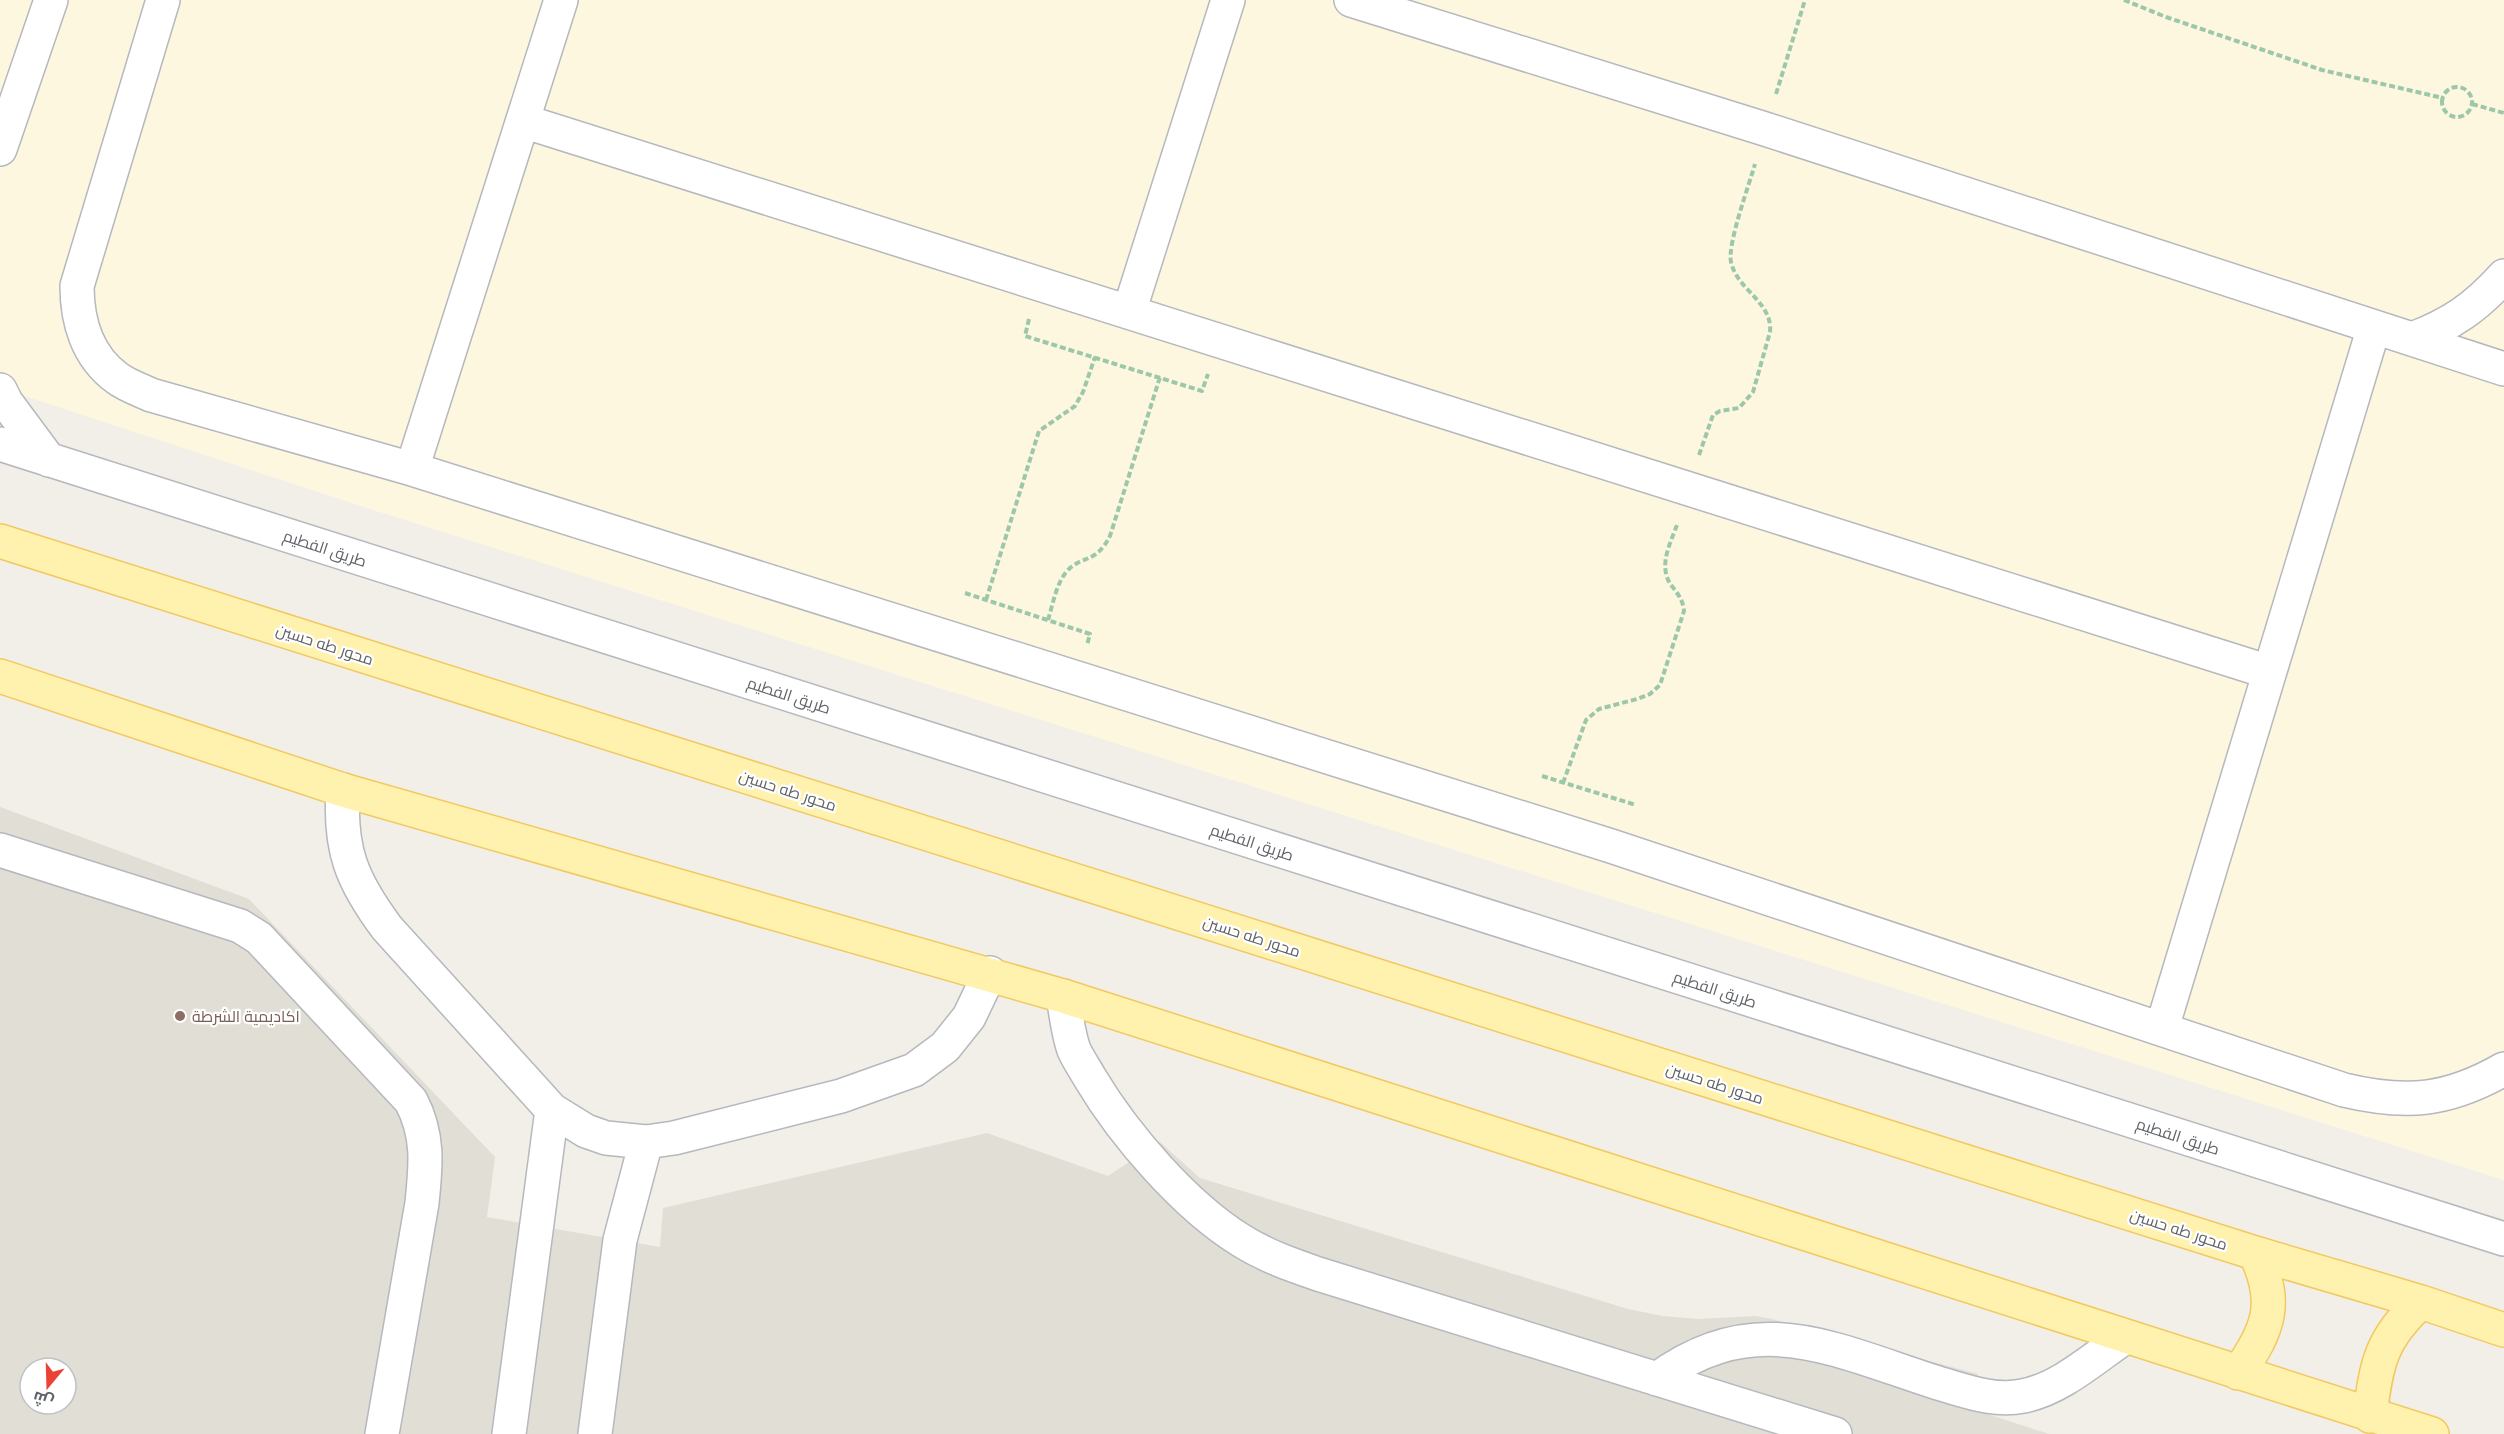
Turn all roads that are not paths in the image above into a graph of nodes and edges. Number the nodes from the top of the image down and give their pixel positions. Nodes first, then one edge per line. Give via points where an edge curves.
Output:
1 (51, 0) edge
2 (163, 0) edge
3 (561, 0) edge
4 (1228, 0) edge
5 (1351, 0) edge
6 (523, 121) junction
7 (0, 149) edge
8 (2504, 276) edge
9 (1130, 312) junction
10 (2374, 327) junction
11 (2412, 339) junction
12 (2504, 369) edge
13 (0, 390) edge
14 (0, 444) edge
15 (49, 460) junction
16 (412, 469) junction
17 (0, 541) edge
18 (2269, 672) junction
19 (0, 676) edge
20 (343, 790) junction
21 (0, 850) edge
22 (990, 973) junction
23 (1063, 996) junction
24 (2162, 1028) junction
25 (2504, 1069) edge
26 (552, 1110) junction
27 (646, 1142) junction
28 (2504, 1239) edge
29 (2255, 1253) junction
30 (2421, 1302) junction
31 (2504, 1330) edge
32 (2125, 1336) junction
33 (2238, 1373) junction
34 (1657, 1379) junction
35 (2370, 1416) junction
36 (382, 1434) edge
37 (509, 1434) edge
38 (595, 1434) edge
39 (1835, 1434) edge
40 (2432, 1434) edge

1 - 7 street
2 - 16 street via 77,286 77,310 84,334 97,357 117,378 151,395
3 - 6 street
4 - 9 street
5 - 10 street via 1765,129
6 - 9 street
6 - 16 street
8 - 11 street via 2465,314
9 - 18 street
10 - 11 street
10 - 18 street
11 - 12 street
13 - 15 street
14 - 15 street, طريق الفطيم
15 - 28 street, طريق الفطيم
16 - 24 street via 1600,843
17 - 29 main road, محور طه حسين
18 - 24 street
19 - 20 main road
20 - 22 main road
20 - 26 street via 341,821 348,860 364,897 387,928
21 - 36 street via 240,926 259,938 411,1101 421,1119 425,1142 424,1181
22 - 23 main road
22 - 27 street via 969,1017 945,1047 914,1070 841,1096
23 - 32 main road
23 - 34 street via 1074,1049 1123,1126 1210,1220 1244,1242 1318,1274
24 - 25 street via 2378,1098 2448,1094
26 - 27 street via 606,1138
26 - 37 street
27 - 38 street via 620,1240
29 - 30 main road, محور طه حسين
29 - 33 main road via 2269,1292 2269,1313 2264,1333
30 - 31 main road, محور طه حسين
30 - 35 main road via 2401,1320 2388,1340 2379,1361
32 - 33 main road
32 - 34 street via 2049,1387 2006,1398 1972,1393 1797,1340 1768,1338 1708,1349 1681,1361
33 - 35 main road
34 - 39 street
35 - 40 main road

